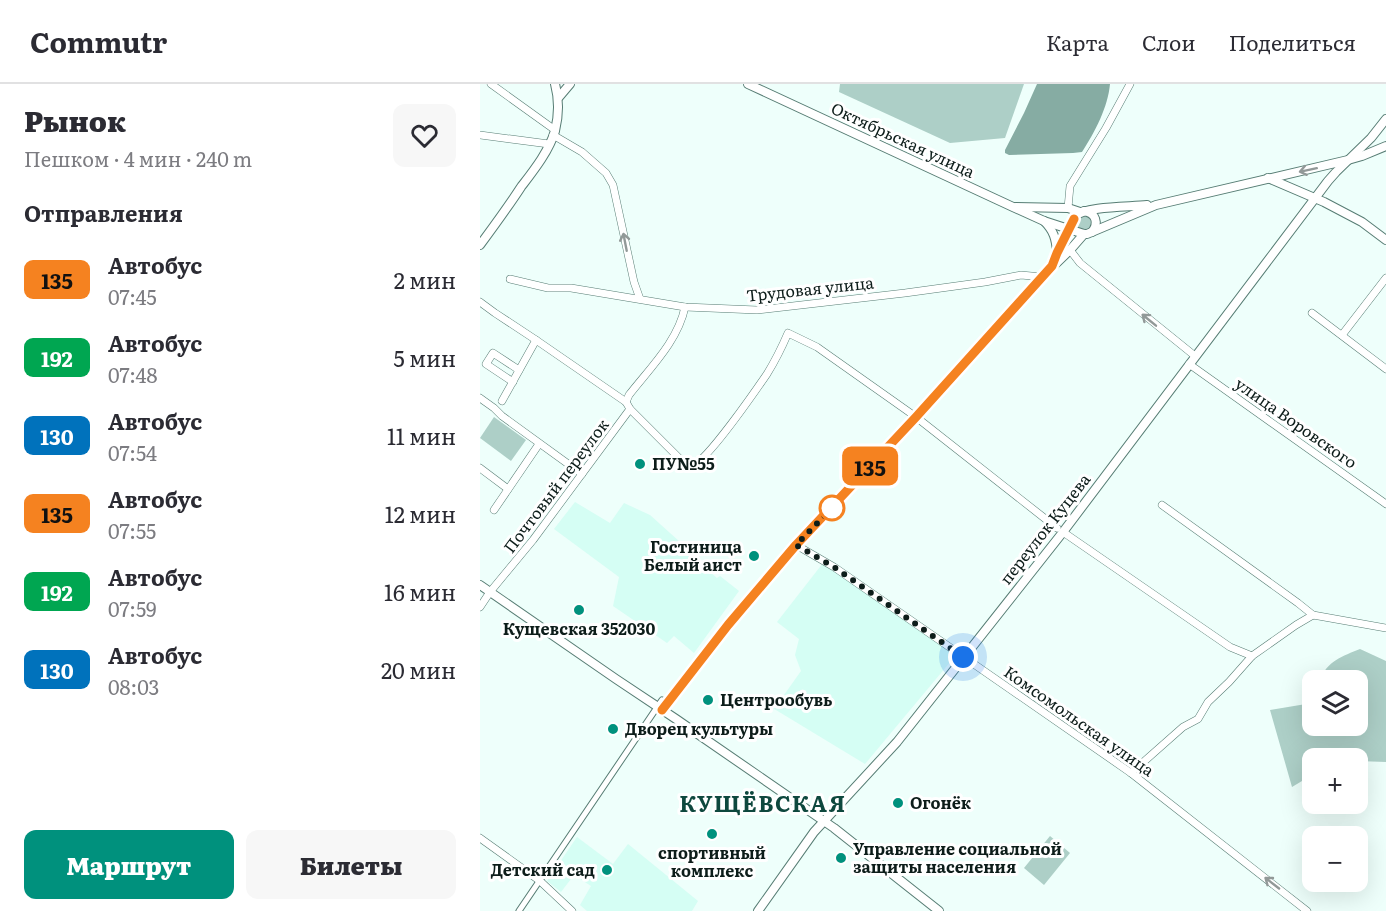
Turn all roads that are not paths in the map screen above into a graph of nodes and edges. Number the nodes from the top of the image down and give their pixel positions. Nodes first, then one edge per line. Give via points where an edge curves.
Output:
1 (491, 84) edge
2 (555, 84) edge
3 (570, 84) edge
4 (748, 84) edge
5 (1130, 84) edge
6 (559, 97) junction
7 (1386, 119) edge
8 (554, 132) junction
9 (480, 135) edge
10 (549, 144) junction
11 (1386, 146) edge
12 (1348, 160) junction
13 (1268, 178) junction
14 (1317, 199) junction
15 (1156, 205) junction
16 (1013, 207) junction
17 (1068, 208) junction
18 (1082, 212) junction
19 (1044, 221) junction
20 (1080, 232) junction
21 (1386, 240) edge
22 (480, 245) edge
23 (1070, 250) junction
24 (1057, 253) junction
25 (1052, 266) junction
26 (1042, 277) junction
27 (1386, 278) edge
28 (510, 279) dead end
29 (640, 299) junction
30 (480, 302) edge
31 (685, 307) junction
32 (1312, 313) dead end
33 (1342, 335) junction
34 (536, 340) junction
35 (1192, 360) junction
36 (1386, 369) edge
37 (519, 370) junction
38 (513, 382) junction
39 (480, 398) edge
40 (502, 401) dead end
41 (628, 405) junction
42 (916, 417) junction
43 (539, 444) junction
44 (480, 468) edge
45 (582, 474) junction
46 (508, 489) junction
47 (1386, 504) edge
48 (1162, 505) dead end
49 (494, 510) dead end
50 (1060, 530) junction
51 (796, 545) junction
52 (480, 585) edge
53 (490, 592) junction
54 (480, 607) edge
55 (1313, 615) junction
56 (1386, 628) edge
57 (1252, 656) junction
58 (963, 657) junction
59 (660, 705) junction
60 (1131, 773) junction
61 (823, 821) junction
62 (480, 838) edge
63 (540, 881) junction
64 (519, 911) edge
65 (572, 911) edge
66 (758, 911) edge
67 (939, 911) edge
68 (1307, 911) edge

1 - 8 street
2 - 6 street
3 - 6 street
4 - 16 street, Октябрьская улица
5 - 17 street via 1070,186
6 - 8 street
7 - 12 street, переулок Куцева
8 - 10 street
29 -> 8 street via 613,185 606,173
9 - 10 street
10 - 22 street
11 - 12 street, переулок Куцева
12 -> 13 street
12 - 14 street, переулок Куцева
13 - 14 street
13 - 15 street
14 - 21 street via 1362,222
14 - 35 street, переулок Куцева
15 - 18 street
15 - 20 street
16 - 17 street, Октябрьская улица
16 - 19 street, Октябрьская улица
17 - 18 street, Октябрьская улица
18 - 20 street via 1074,219
18 - 20 street via 1091,213 1096,226
19 - 20 street, Октябрьская улица
19 - 24 street via 1054,234
20 - 23 street
20 - 24 street
23 - 25 street
35 -> 23 street, улица Воровского
24 - 25 street
25 - 26 street
26 - 31 street, Трудовая улица via 1022,275 757,310
26 - 42 street
27 - 33 street
28 - 29 street, Трудовая улица via 548,288
29 - 31 street, Трудовая улица
30 - 34 street
31 - 41 street, Почтовый переулок via 668,344 629,395
32 - 33 street
33 - 36 street
34 - 37 street
34 - 41 street
35 - 47 street, улица Воровского
35 - 50 street, переулок Куцева
37 - 38 street
37 - 38 street via 493,352 486,364
38 - 40 street
39 - 43 street
41 - 42 street via 684,463 694,465 722,437 761,382 788,333 817,347
41 - 45 street, Почтовый переулок
42 - 50 street
42 - 51 street
43 - 45 street
43 - 46 street
44 - 46 street
45 - 53 street, Почтовый переулок
46 - 49 street
48 - 55 street
50 - 57 street via 1230,647
50 - 58 street, переулок Куцева
51 - 58 street, Комсомольская улица
51 - 59 street
52 - 53 street
53 - 54 street, Почтовый переулок
53 - 59 street
55 - 56 street
55 - 57 street
57 - 60 street via 1208,702 1198,719 1182,727
58 - 60 street, Комсомольская улица
58 - 61 street, переулок Куцева via 897,742
59 - 61 street
59 - 63 street
68 -> 60 street, Комсомольская улица
61 - 66 street, переулок Куцева
61 - 67 street
62 - 63 street
63 - 64 street
63 - 65 street

